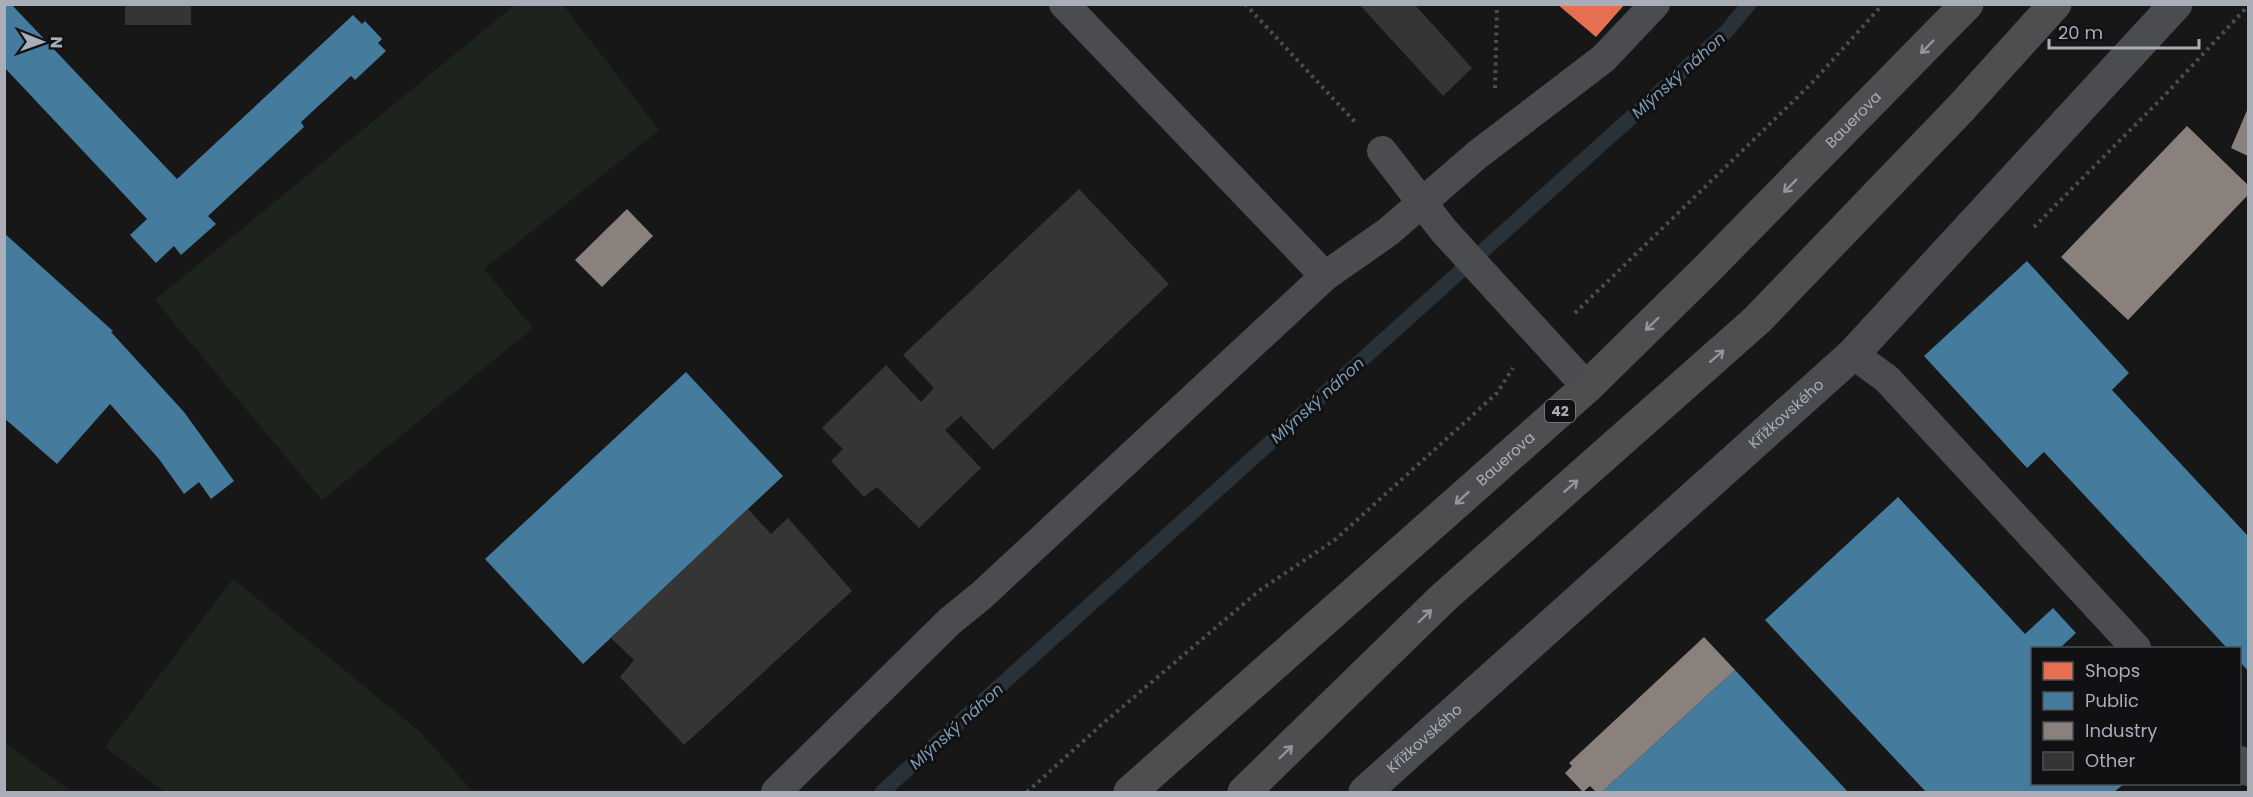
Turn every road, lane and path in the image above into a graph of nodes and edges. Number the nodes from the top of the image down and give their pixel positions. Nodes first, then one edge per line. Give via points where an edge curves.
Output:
1 (1064, 4) edge
2 (1245, 4) edge
3 (1497, 4) edge
4 (1655, 4) edge
5 (1883, 4) edge
6 (1967, 4) edge
7 (2055, 4) edge
8 (2176, 4) edge
9 (1494, 93) dead end
10 (1382, 151) joint
11 (1422, 201) junction
12 (1325, 276) junction
13 (1536, 332) junction
14 (1853, 354) junction
15 (1587, 387) junction
16 (2135, 647) edge
17 (776, 792) edge
18 (1027, 792) edge
19 (1130, 792) edge
20 (1244, 792) edge
21 (1365, 792) edge

1 - 12 lane
2 - 10 path
3 - 9 path
4 - 11 lane via 1604,58
5 - 13 path via 1811,84 1579,311
6 -> 15 highway, Bauerova / 42
20 -> 7 highway via 1443,598 1757,320
8 - 14 street, Křížkovského
10 - 11 lane
11 - 12 lane via 1388,232
11 - 13 lane via 1444,231
12 - 17 lane via 950,621
13 - 15 lane
13 - 18 path via 1497,393 1353,524 1260,590
14 - 16 lane via 1887,379
14 - 21 street, Křížkovského
15 -> 19 highway, Bauerova / 42

